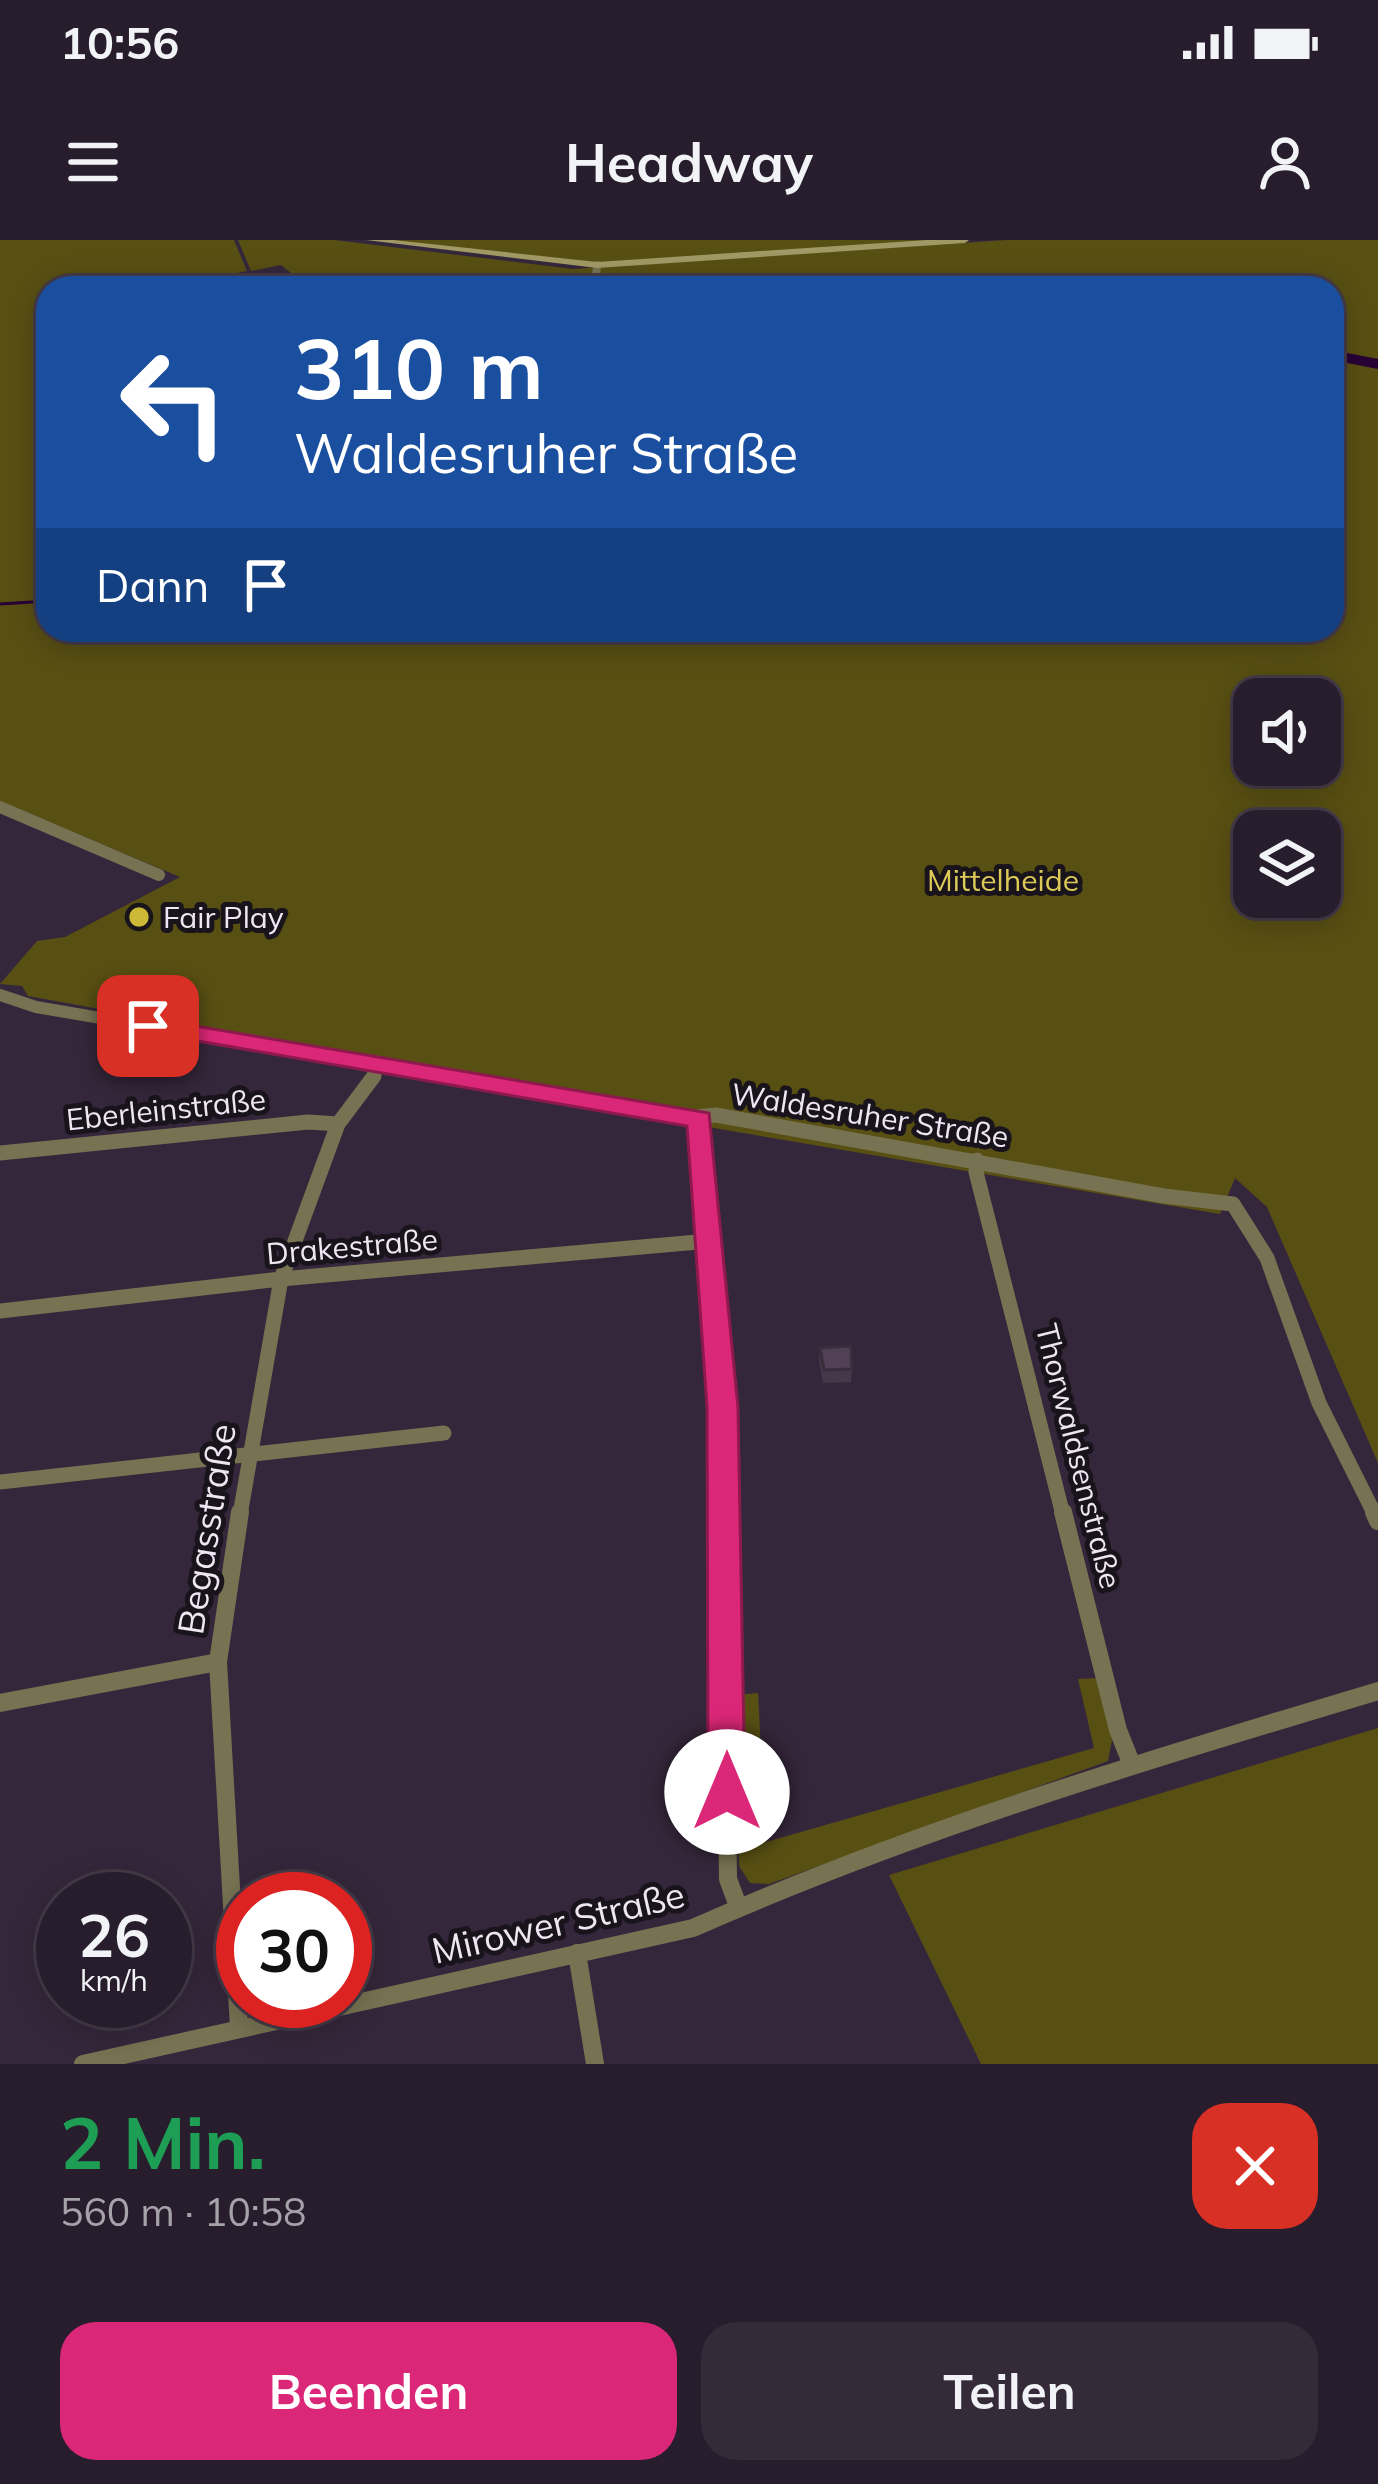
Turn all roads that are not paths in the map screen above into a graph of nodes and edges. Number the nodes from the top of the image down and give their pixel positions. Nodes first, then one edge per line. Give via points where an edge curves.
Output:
1 (370, 240) edge
2 (965, 240) edge
3 (598, 265) junction
4 (597, 276) edge
5 (0, 807) edge
6 (159, 874) dead end
7 (1, 996) edge
8 (379, 1066) junction
9 (700, 1119) junction
10 (338, 1124) junction
11 (0, 1153) edge
12 (977, 1160) junction
13 (709, 1240) junction
14 (281, 1279) junction
15 (0, 1311) edge
16 (444, 1433) dead end
17 (253, 1451) junction
18 (0, 1482) edge
19 (1378, 1521) edge
20 (218, 1662) junction
21 (1378, 1691) edge
22 (0, 1702) edge
23 (1132, 1765) junction
24 (230, 1872) edge
25 (738, 1906) junction
26 (577, 1953) junction
27 (372, 1998) edge
28 (235, 2028) edge
29 (82, 2064) edge
30 (595, 2064) edge

1 - 3 main road
2 - 3 main road
3 - 4 street
5 - 6 street
7 - 8 street, Waldesruher Straße
8 - 9 street, Waldesruher Straße
8 - 10 street, Begasstraße
9 - 12 street, Waldesruher Straße via 716,1115
9 - 13 street
10 - 11 street, Eberleinstraße
10 - 14 street, Begasstraße
12 - 19 street, Waldesruher Straße via 1234,1204 1267,1258 1319,1403
12 - 23 street, Thorwaldsenstraße
13 - 14 street, Drakestraße
13 - 25 street via 722,1407 728,1879
14 - 15 street, Drakestraße
14 - 17 street, Begasstraße
16 - 17 street
17 - 18 street
17 - 20 street, Begasstraße
20 - 22 street
20 - 24 street, Begasstraße
21 - 23 street, Mirower Straße
23 - 25 street, Mirower Straße
25 - 26 street, Mirower Straße via 693,1928
26 - 27 street, Mirower Straße
26 - 30 street
28 - 29 street, Mirower Straße

